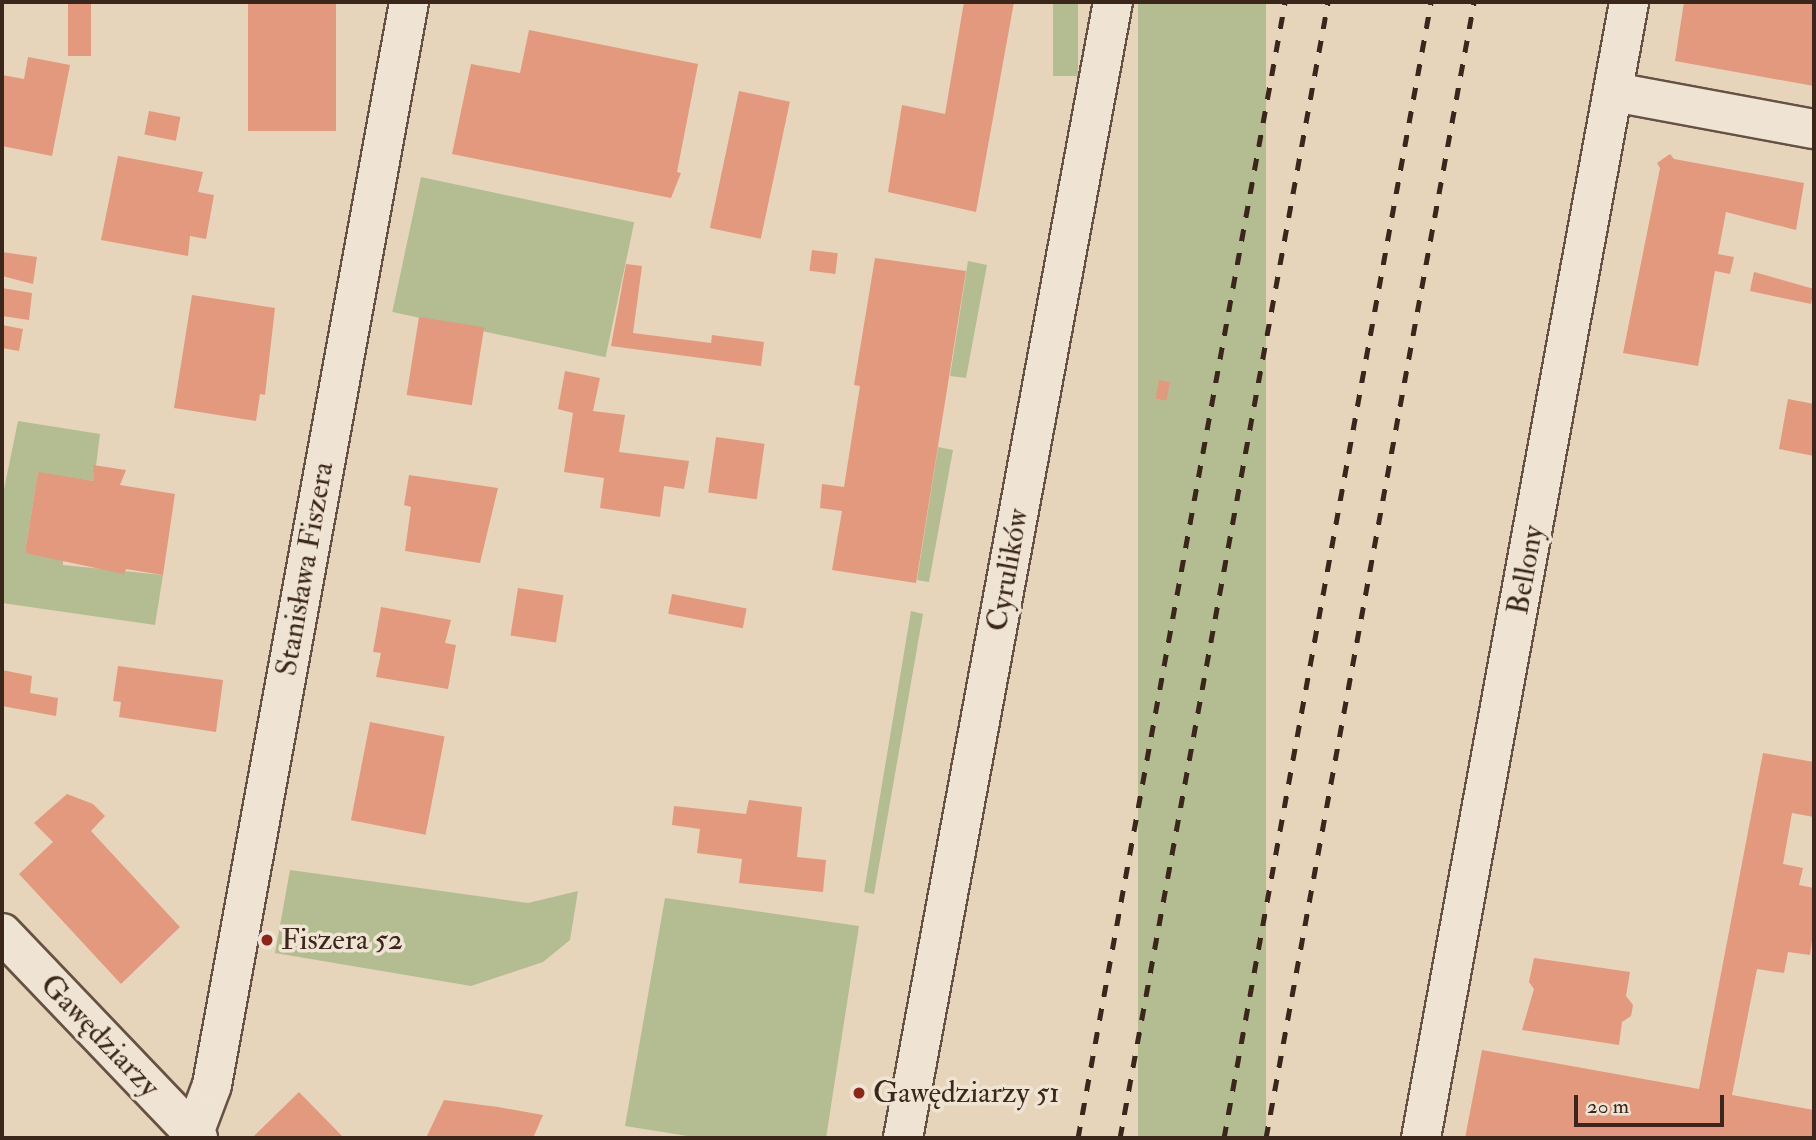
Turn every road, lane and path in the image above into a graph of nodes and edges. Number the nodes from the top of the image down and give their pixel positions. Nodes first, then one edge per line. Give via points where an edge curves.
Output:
1 (409, 2) edge
2 (1113, 2) edge
3 (1629, 2) edge
4 (1614, 92) junction
5 (1814, 129) edge
6 (2, 933) edge
7 (196, 1136) edge
8 (903, 1138) edge
9 (1422, 1138) edge

1 - 7 street, Stanisława Fiszera via 212,1086
2 - 8 street, Cyrulików
3 - 4 street, Bellony
4 - 5 street
4 - 9 street, Bellony
6 - 7 street, Gawędziarzy

